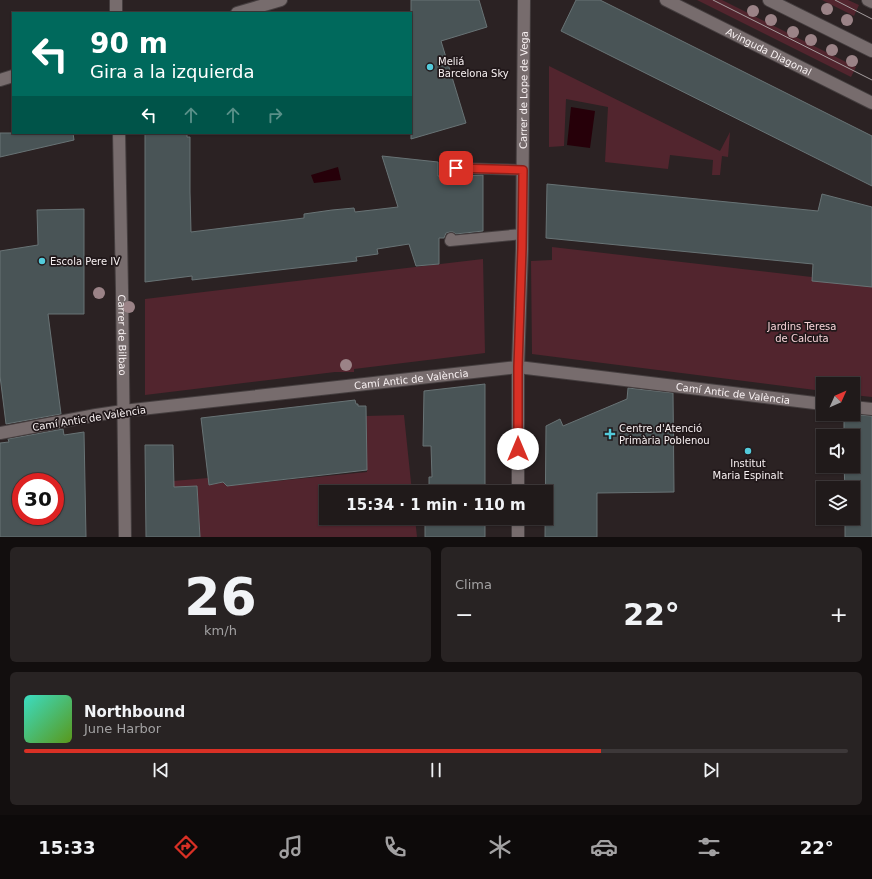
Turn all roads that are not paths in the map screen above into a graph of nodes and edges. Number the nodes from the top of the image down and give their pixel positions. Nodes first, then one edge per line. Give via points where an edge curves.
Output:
1 (116, 0) edge
2 (281, 0) edge
3 (524, 0) edge
4 (666, 0) edge
5 (769, 0) edge
6 (868, 0) edge
7 (872, 2) edge
8 (116, 12) edge
9 (240, 12) edge
10 (872, 50) edge
11 (12, 76) edge
12 (0, 80) edge
13 (872, 103) edge
14 (119, 134) edge
15 (523, 170) junction
16 (455, 176) dead end
17 (522, 234) junction
18 (451, 238) dead end
19 (518, 367) junction
20 (816, 403) edge
21 (860, 408) edge
22 (872, 409) edge
23 (123, 412) junction
24 (0, 433) edge
25 (518, 485) edge
26 (518, 525) edge
27 (125, 537) edge
28 (518, 537) edge

1 - 8 street
2 - 9 street
3 - 15 street, Carrer de Lope de Vega
4 - 13 street, Avinguda Diagonal
5 - 10 street
6 - 7 street
11 - 12 street
14 - 23 street, Carrer de Bilbao
15 - 16 lane via 456,168
15 - 17 street, Carrer de Lope de Vega
17 - 18 lane via 450,242
17 - 19 street, Carrer de Lope de Vega
19 - 20 street, Camí Antic de València
19 - 23 street, Camí Antic de València
19 - 25 street, Carrer de Lope de Vega
21 - 22 street
23 - 24 street, Camí Antic de València
23 - 27 street, Carrer de Bilbao
26 - 28 street

